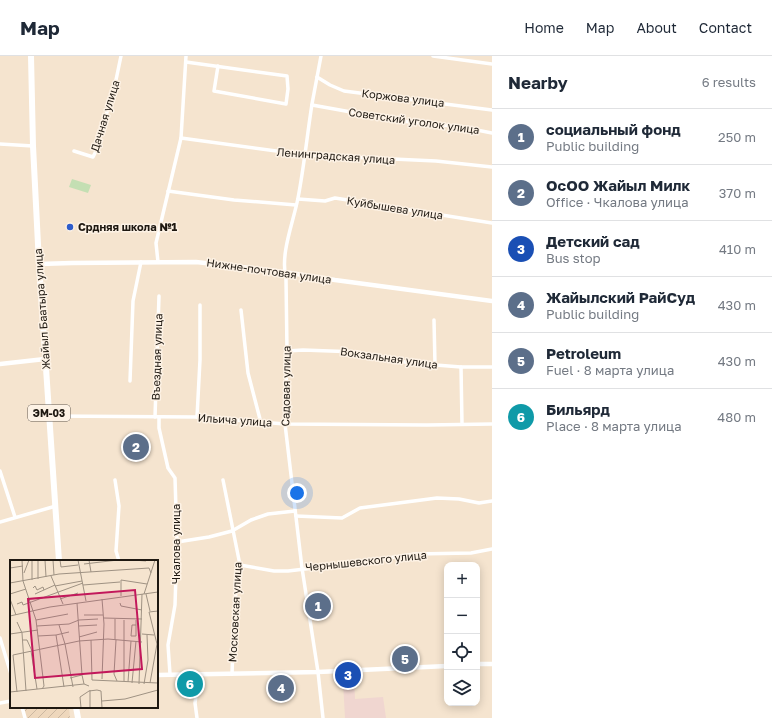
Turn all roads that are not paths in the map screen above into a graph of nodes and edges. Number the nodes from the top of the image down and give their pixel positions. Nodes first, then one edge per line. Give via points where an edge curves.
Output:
1 (31, 56) edge
2 (121, 56) edge
3 (186, 56) edge
4 (321, 56) edge
5 (433, 56) edge
6 (186, 62) junction
7 (492, 64) edge
8 (218, 66) junction
9 (317, 77) junction
10 (312, 105) junction
11 (492, 110) edge
12 (492, 133) edge
13 (182, 138) junction
14 (0, 144) edge
15 (33, 146) junction
16 (74, 151) dead end
17 (306, 156) junction
18 (492, 167) edge
19 (168, 191) junction
20 (298, 199) junction
21 (296, 205) junction
22 (492, 223) edge
23 (141, 262) junction
24 (158, 262) junction
25 (41, 264) junction
26 (284, 272) junction
27 (159, 296) dead end
28 (492, 302) edge
29 (200, 305) dead end
30 (241, 310) dead end
31 (434, 320) dead end
32 (287, 351) junction
33 (45, 359) junction
34 (0, 364) edge
35 (435, 365) junction
36 (461, 367) junction
37 (492, 367) edge
38 (130, 381) dead end
39 (49, 416) junction
40 (197, 417) junction
41 (157, 418) junction
42 (260, 423) junction
43 (285, 424) junction
44 (462, 424) junction
45 (492, 424) edge
46 (0, 471) edge
47 (115, 480) dead end
48 (223, 480) dead end
49 (492, 501) edge
50 (56, 506) junction
51 (295, 511) junction
52 (296, 516) junction
53 (15, 517) junction
54 (0, 522) edge
55 (232, 531) junction
56 (177, 542) junction
57 (492, 549) edge
58 (59, 560) edge
59 (119, 560) edge
60 (240, 566) junction
61 (302, 568) junction
62 (0, 638) edge
63 (6, 659) junction
64 (0, 660) edge
65 (480, 664) edge
66 (492, 664) edge
67 (444, 666) edge
68 (10, 671) edge
69 (318, 672) junction
70 (170, 674) junction
71 (232, 674) junction
72 (158, 675) edge
73 (198, 675) junction
74 (10, 701) edge
75 (0, 703) edge
76 (22, 708) edge
77 (76, 708) edge
78 (25, 718) edge
79 (78, 718) edge
80 (197, 718) edge
81 (323, 718) edge

1 - 15 highway, Жайыл Баатыра улица / ЭМ-03
2 - 16 street, Дачная улица via 96,151 93,157
3 - 6 street
4 - 9 street, Садовая улица
5 - 7 street
6 - 8 street
6 - 13 street
8 - 8 street via 287,76 286,104 214,91
9 - 10 street, Садовая улица
9 - 11 street, Коржова улица via 344,91
10 - 12 street, Советский уголок улица via 401,121 462,127
10 - 17 street, Садовая улица
13 - 17 street, Ленинградская улица
13 - 19 street
14 - 15 street
15 - 25 highway, Жайыл Баатыра улица / ЭМ-03
17 - 18 street, Ленинградская улица via 436,161
17 - 20 street, Садовая улица
19 - 21 street
19 - 24 street via 156,243
20 - 21 street, Садовая улица
20 - 22 street, Куйбышева улица via 325,201 335,198
21 - 26 street, Садовая улица via 286,247
23 - 24 street, Нижне-почтовая улица
23 - 25 street, Нижне-почтовая улица
23 - 38 street via 133,301
24 - 26 street, Нижне-почтовая улица via 196,262
25 - 33 highway, Жайыл Баатыра улица / ЭМ-03
26 - 28 street, Нижне-почтовая улица
26 - 32 street, Садовая улица
27 - 41 street, Въездная улица
29 - 40 street
30 - 42 street via 248,373
31 - 35 street
32 - 35 street, Вокзальная улица via 357,352 410,363
32 - 43 street, Садовая улица
33 - 34 street
33 - 39 highway, Жайыл Баатыра улица / ЭМ-03
35 - 36 street, Вокзальная улица
36 - 37 street, Вокзальная улица
36 - 44 street
39 - 41 street, Ильича улица
39 - 50 highway, Жайыл Баатыра улица / ЭМ-03
40 - 41 street, Ильича улица
40 - 42 street, Ильича улица
41 - 56 street, Чкалова улица via 168,468 175,478
42 - 43 street, Ильича улица
43 - 44 street, Ильича улица
43 - 51 street, Садовая улица
44 - 45 street, Ильича улица
46 - 53 street
47 - 59 street via 118,494 116,551
48 - 55 street, Московская улица
49 - 52 street via 479,503 437,498 360,508 342,518
50 - 53 street
50 - 58 highway, Жайыл Баатыра улица / ЭМ-03
51 - 52 street, Садовая улица
51 - 55 street via 268,514
52 - 61 street, Садовая улица
53 - 54 street
55 - 56 street
55 - 60 street, Московская улица
56 - 70 street, Чкалова улица via 175,604 168,645
57 - 61 street, Чернышевского улица via 471,553 415,554
60 - 61 street, Чернышевского улица via 274,571
60 - 71 street, Московская улица via 235,604
61 - 69 street, Садовая улица
62 - 63 street
63 - 64 street
63 - 68 street
65 - 66 street
67 - 69 street
69 - 71 street
69 - 81 street, Садовая улица
70 - 72 street
70 - 73 street
71 - 73 street
73 - 80 street via 195,703
74 - 75 street
76 - 78 street
77 - 79 highway

